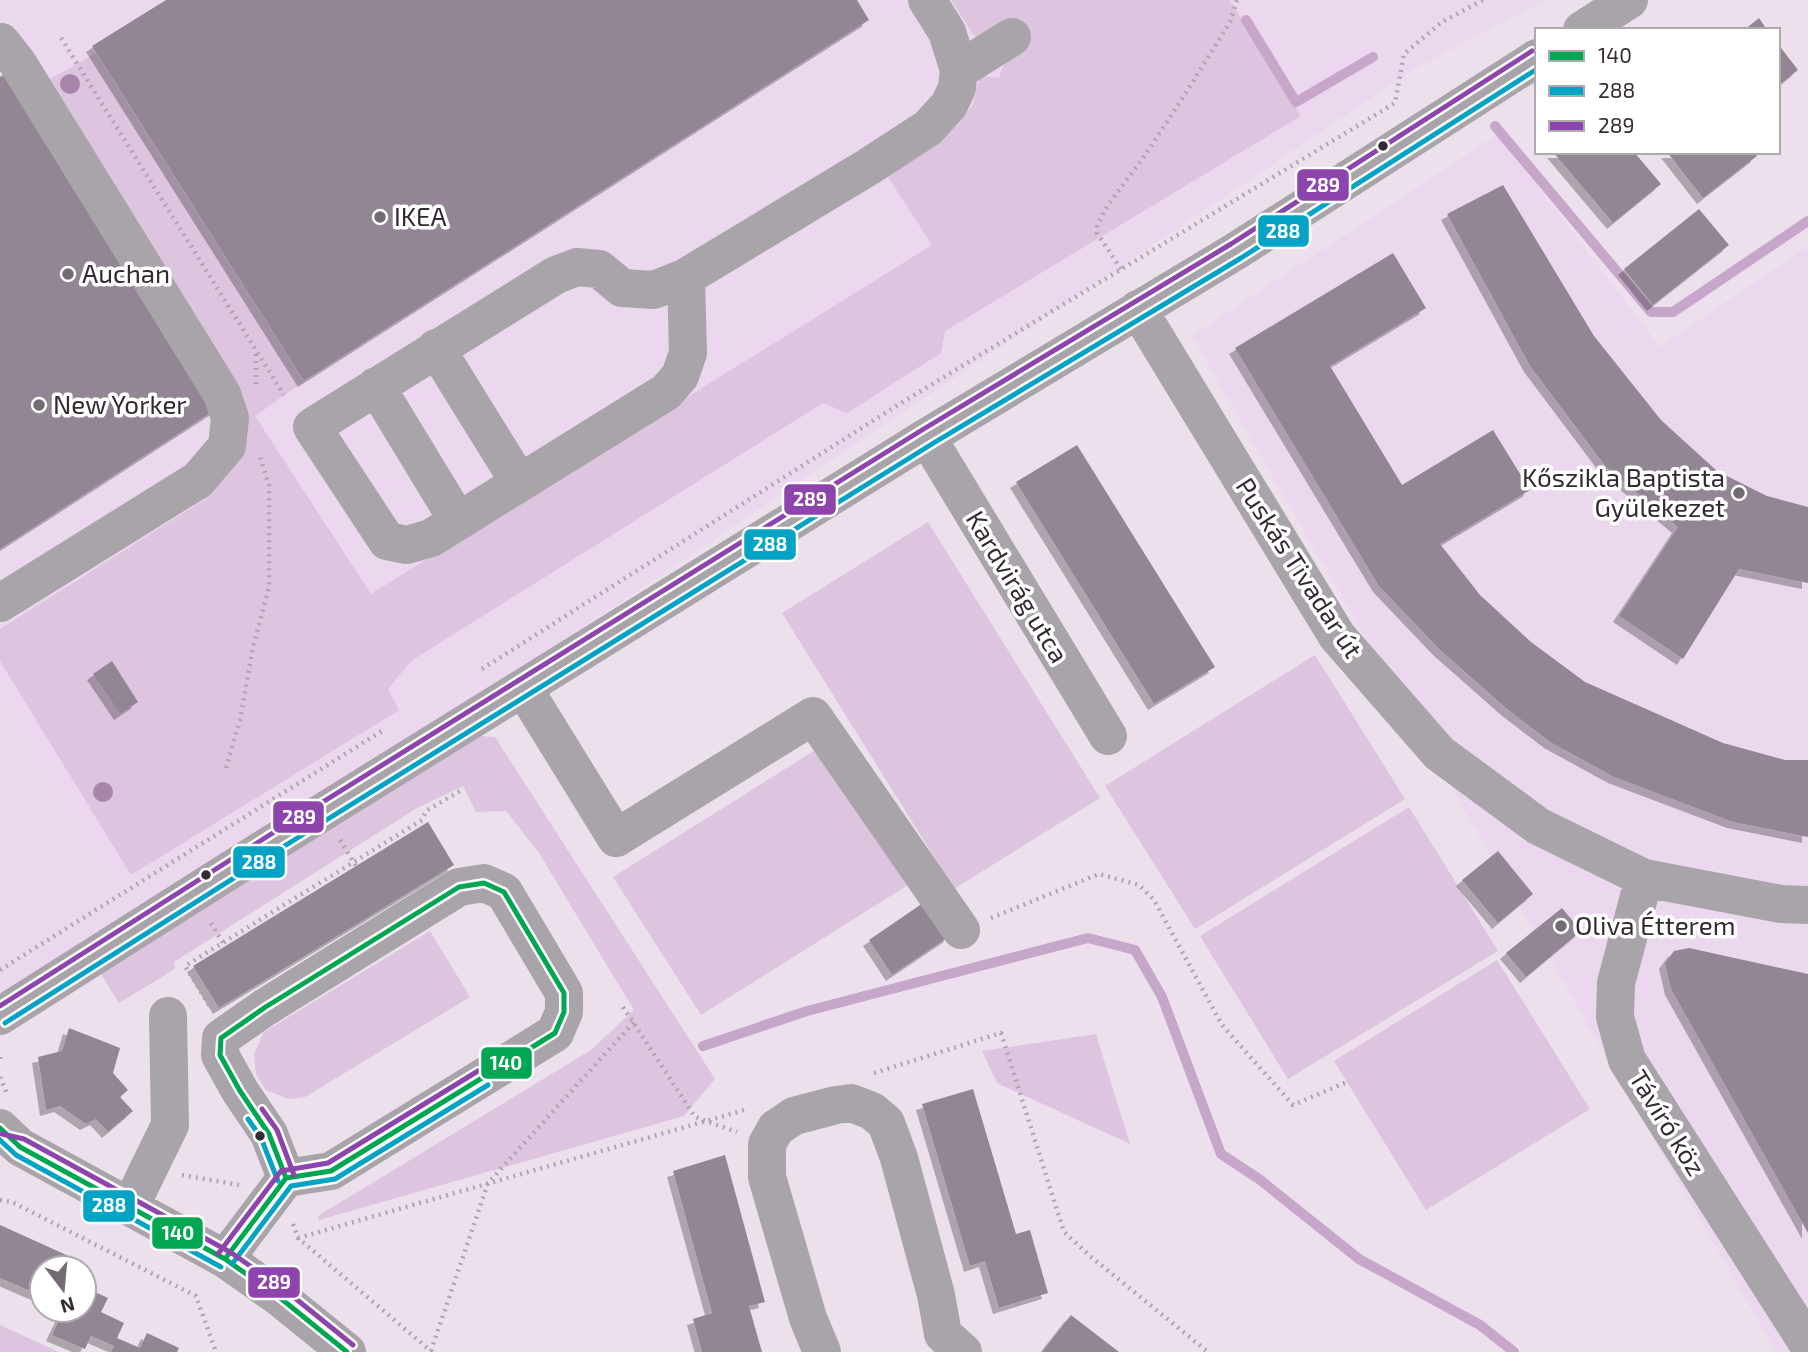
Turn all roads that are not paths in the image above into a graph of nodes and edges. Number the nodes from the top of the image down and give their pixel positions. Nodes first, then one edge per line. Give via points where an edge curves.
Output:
1 (927, 0) edge
2 (1629, 0) edge
3 (1585, 28) edge
4 (1012, 37) dead end
5 (1, 42) edge
6 (1535, 59) edge
7 (959, 70) junction
8 (686, 277) junction
9 (1138, 309) junction
10 (436, 348) junction
11 (376, 386) junction
12 (927, 437) junction
13 (519, 482) junction
14 (458, 521) junction
15 (0, 603) edge
16 (524, 689) junction
17 (1108, 736) dead end
18 (1644, 878) junction
19 (1808, 905) edge
20 (961, 930) road end
21 (0, 1016) edge
22 (168, 1016) dead end
23 (7, 1140) edge
24 (286, 1178) junction
25 (130, 1207) junction
26 (225, 1259) junction
27 (1808, 1344) edge
28 (945, 1346) edge
29 (346, 1352) edge
30 (822, 1352) edge

1 - 7 street via 947,32
2 - 3 street
4 - 7 street
5 - 15 street via 222,394 230,418 227,446 198,480
6 - 9 street
7 - 8 street via 949,105 928,128
8 - 10 street via 654,289 622,288 599,269 577,267 556,275
8 - 13 street via 688,353 680,376 666,392
9 - 12 street
9 - 18 street, Puskás Tivadar út via 1337,636 1439,753 1538,827
10 - 11 street
10 - 13 street
11 - 14 street
11 - 14 street via 312,427 387,541 407,545
12 - 16 street
12 - 17 street, Kardvirág utca
13 - 14 street
16 - 20 street via 616,838 813,716
16 - 21 street
18 - 19 street, Puskás Tivadar út
18 - 27 street, Távíró köz via 1616,983 1615,1017 1627,1060
22 - 25 street via 170,1125
23 - 25 street
24 - 24 street via 331,1171 555,1034 564,1012 564,993 503,892 484,883 459,887 221,1038 220,1055 269,1134
24 - 26 street
25 - 26 street
26 - 29 street
28 - 30 street via 923,1245 886,1124 851,1103 794,1116 776,1128 767,1144 767,1177

